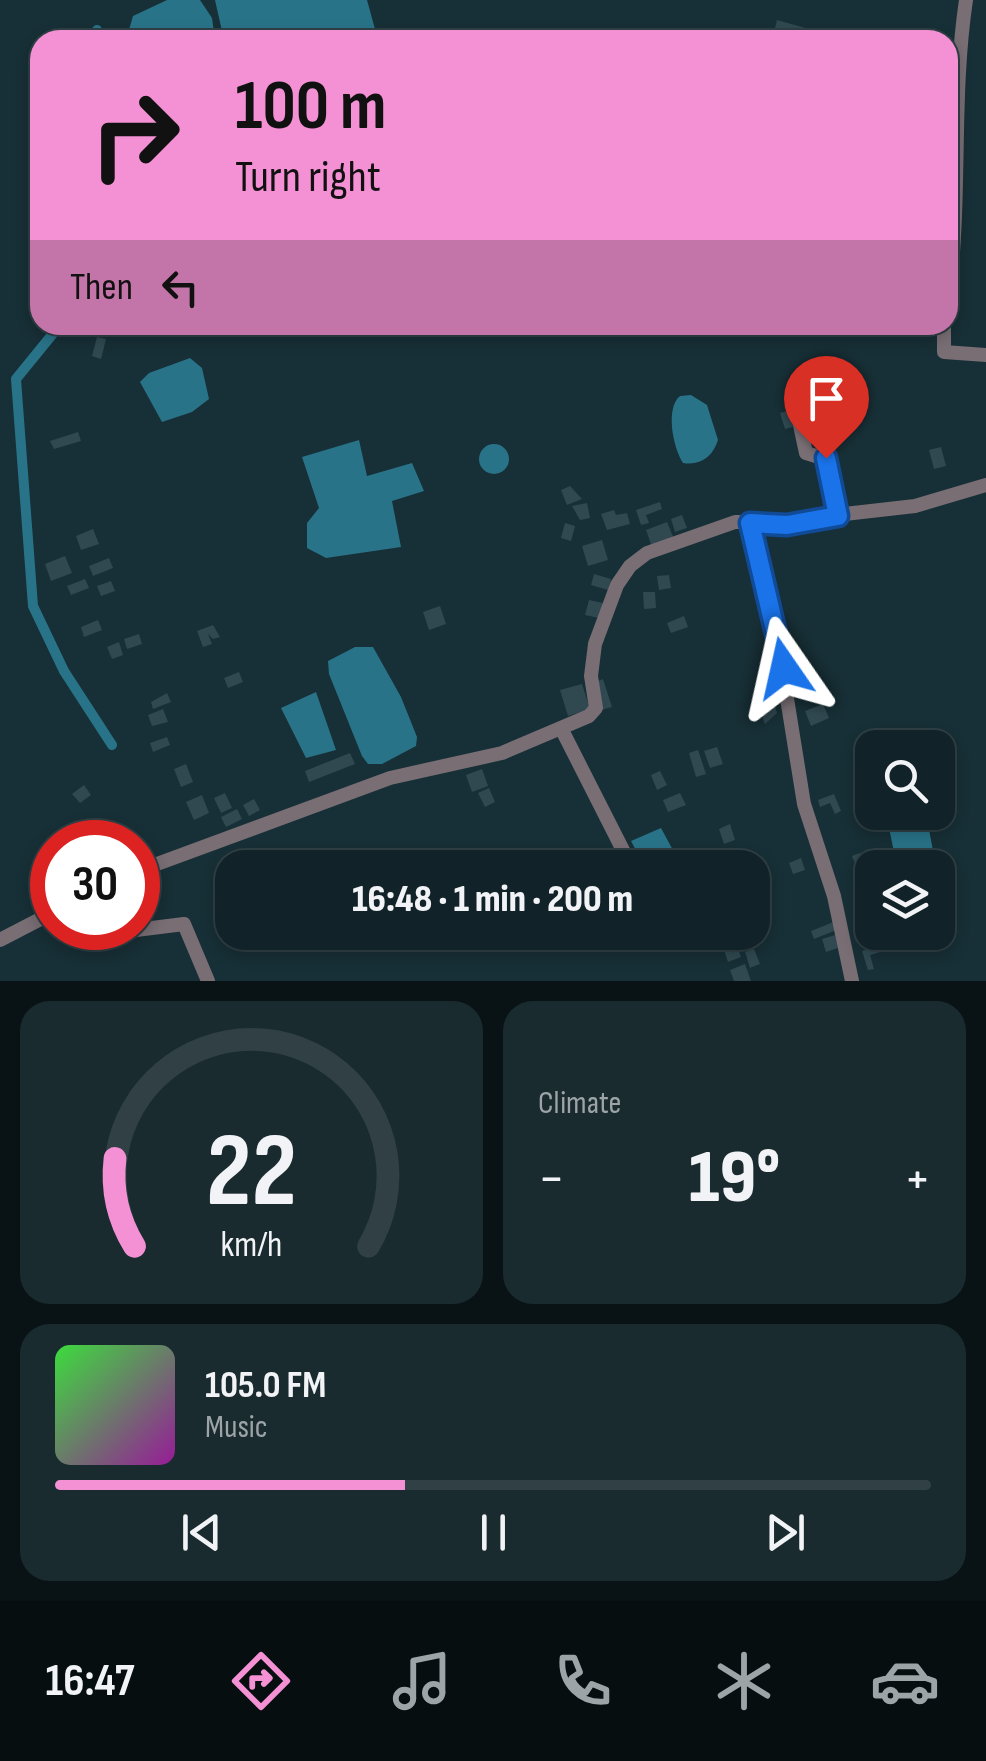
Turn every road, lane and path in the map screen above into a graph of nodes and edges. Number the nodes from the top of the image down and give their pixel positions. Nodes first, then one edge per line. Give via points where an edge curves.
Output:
1 (966, 0) edge
2 (958, 60) edge
3 (944, 335) edge
4 (986, 355) edge
5 (798, 411) dead end
6 (986, 484) edge
7 (838, 516) junction
8 (750, 523) junction
9 (562, 730) junction
10 (623, 850) edge
11 (160, 864) edge
12 (30, 924) edge
13 (160, 928) edge
14 (0, 940) edge
15 (208, 981) edge
16 (852, 981) edge

1 - 2 street
3 - 4 street via 944,352
5 - 7 street via 806,453 828,460
6 - 7 street via 915,506
7 - 8 street
8 - 9 street via 679,540 630,566 595,644 596,708
8 - 16 street via 776,624 804,804
9 - 10 street
9 - 11 street via 474,762 390,778
12 - 14 street
13 - 15 street via 184,924

